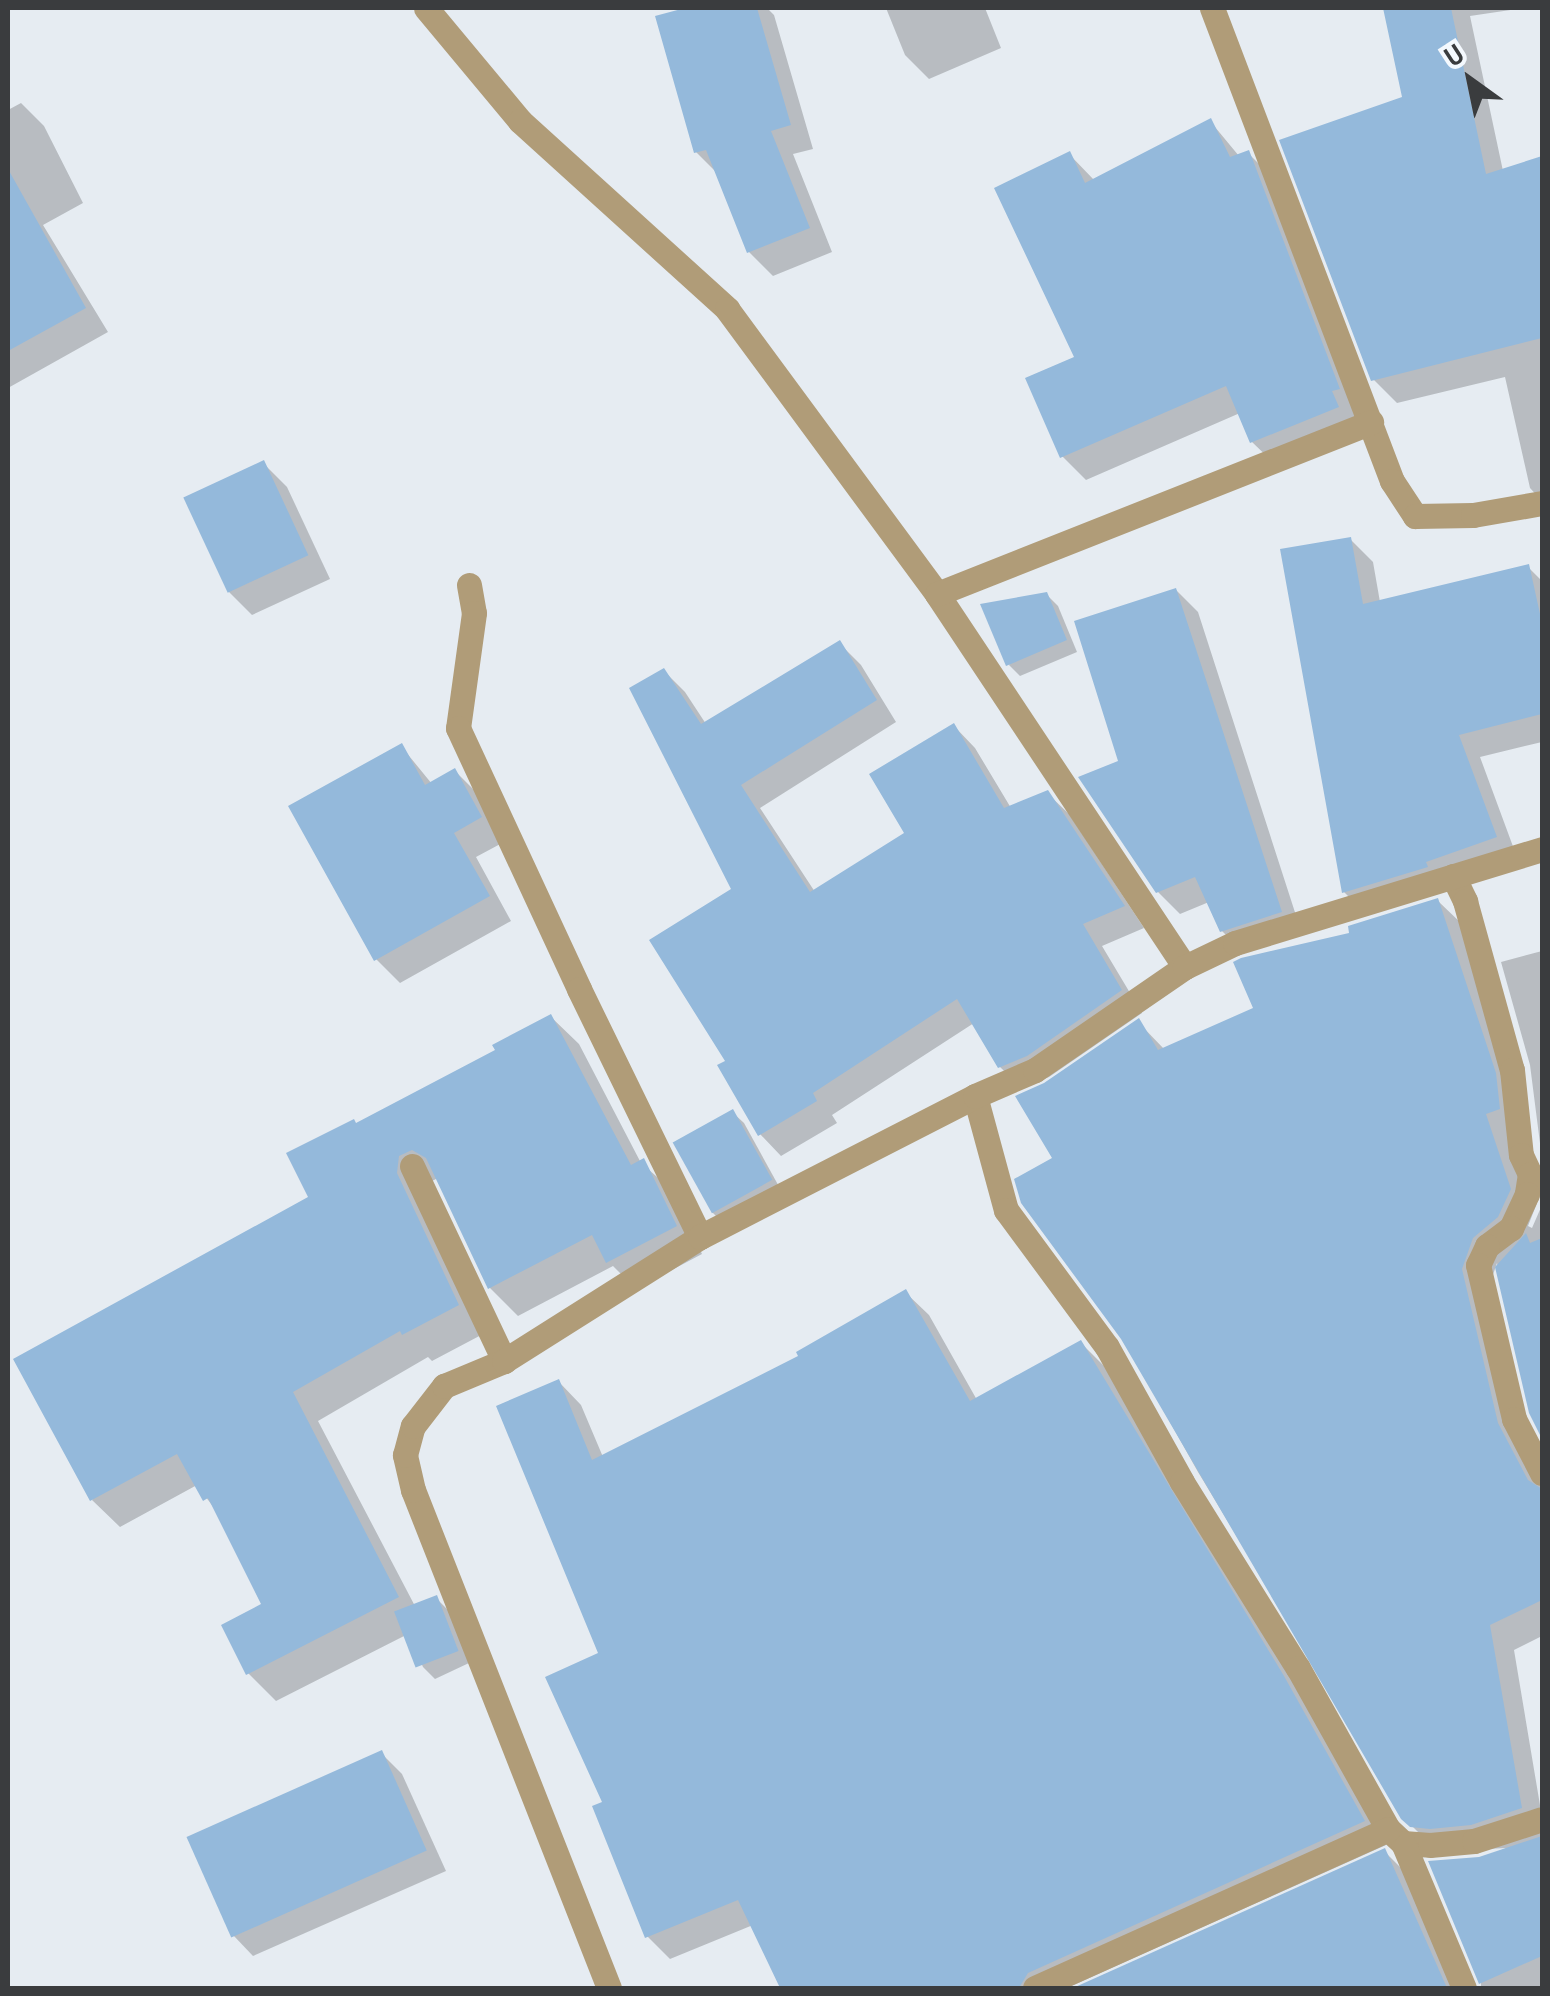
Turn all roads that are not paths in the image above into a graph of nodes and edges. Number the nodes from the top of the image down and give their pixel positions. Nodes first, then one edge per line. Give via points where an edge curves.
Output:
1 (426, 8) edge
2 (1212, 8) edge
3 (1372, 422) junction
4 (1542, 502) edge
5 (469, 585) dead end
6 (937, 594) junction
7 (1542, 849) edge
8 (1453, 876) junction
9 (1184, 967) junction
10 (975, 1096) junction
11 (412, 1166) dead end
12 (700, 1236) junction
13 (504, 1361) junction
14 (1542, 1474) edge
15 (1542, 1819) edge
16 (1396, 1836) junction
17 (609, 1988) edge
18 (1036, 1988) edge
19 (1464, 1988) edge

1 - 6 street via 520,121 727,309
2 - 3 street
3 - 4 street via 1392,480 1416,516 1472,515
3 - 6 street
5 - 12 street via 474,612 458,728
6 - 9 street
7 - 8 street
8 - 9 street via 1235,943
8 - 14 street via 1512,1070 1530,1174 1511,1228 1487,1246 1478,1266 1514,1418
9 - 10 street via 1035,1070
10 - 12 street
10 - 16 street via 1006,1210 1107,1347
11 - 13 street
12 - 13 street
13 - 17 street via 444,1386 412,1426 405,1454
15 - 16 street via 1474,1841
16 - 18 street
16 - 19 street

